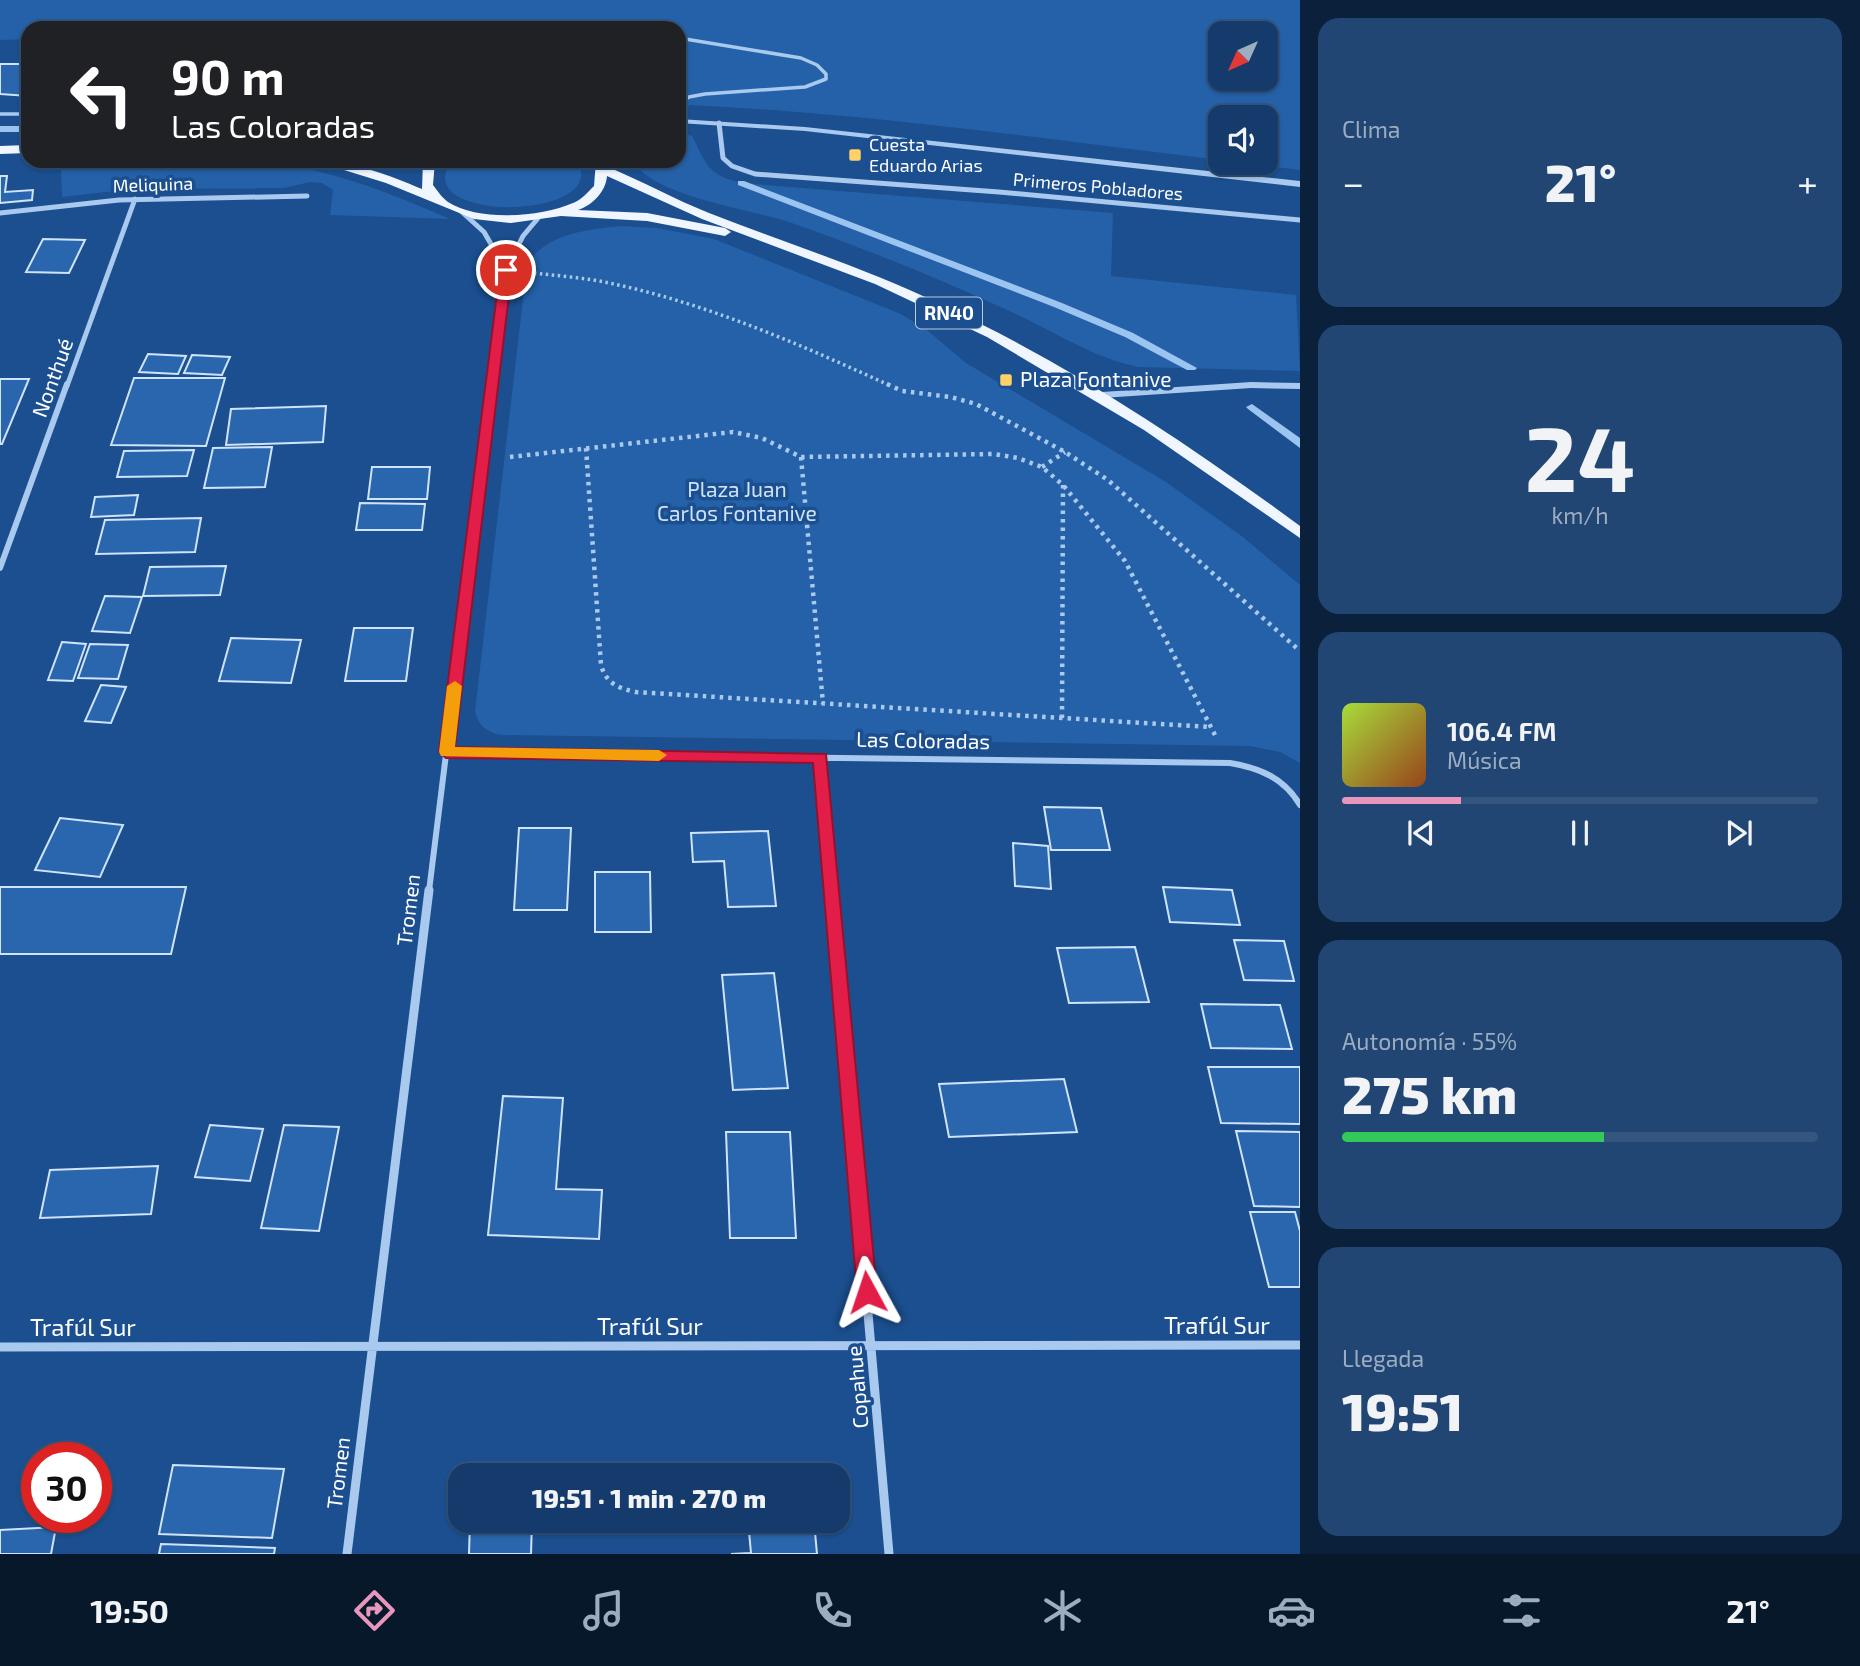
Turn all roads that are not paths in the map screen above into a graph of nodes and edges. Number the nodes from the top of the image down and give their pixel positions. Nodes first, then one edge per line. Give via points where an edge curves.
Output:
1 (686, 39) edge
2 (686, 99) edge
3 (0, 114) edge
4 (21, 114) edge
5 (686, 121) edge
6 (719, 123) junction
7 (21, 149) edge
8 (0, 150) edge
9 (346, 168) edge
10 (427, 168) edge
11 (604, 168) edge
12 (607, 168) edge
13 (1300, 184) edge
14 (307, 196) dead end
15 (435, 198) junction
16 (135, 199) junction
17 (462, 212) junction
18 (0, 213) edge
19 (558, 213) junction
20 (539, 217) junction
21 (1300, 220) edge
22 (789, 247) junction
23 (506, 270) junction
24 (1300, 386) edge
25 (1102, 395) junction
26 (1300, 533) edge
27 (0, 568) edge
28 (446, 752) junction
29 (821, 758) junction
30 (1300, 805) edge
31 (872, 1345) junction
32 (1300, 1345) edge
33 (0, 1347) edge
34 (372, 1347) junction
35 (347, 1554) edge
36 (889, 1554) edge

1 - 2 lane via 801,58 817,65 826,79 805,87
3 - 4 lane
5 - 6 street
6 - 13 street
6 - 21 street, Primeros Pobladores via 723,158 755,174
7 - 8 main road
9 - 15 main road, RN40
10 - 15 main road via 424,179
11 - 19 main road, RN40 via 604,180 588,199
12 - 22 main road, RN40 via 645,191
14 - 16 street, Meliquina
15 - 17 main road, RN40
16 - 18 street, Meliquina
16 - 27 street, Nonthué
17 - 20 main road, RN40 via 499,219
17 - 23 street via 484,232
19 - 20 main road, RN40
19 - 22 main road, RN40 via 647,217
20 - 23 street, Tromen via 523,236
22 - 25 main road, RN40 via 943,309
23 - 28 street, Tromen
24 - 25 street
25 - 26 main road, RN40 via 1186,449
28 - 29 street, Las Coloradas
28 - 34 street, Tromen
29 - 30 street, Las Coloradas via 1216,763 1271,775 1293,792
29 - 31 street, Copahue
31 - 32 street, Trafúl Sur
31 - 34 street, Trafúl Sur
31 - 36 street, Copahue
33 - 34 street, Trafúl Sur
34 - 35 street, Tromen

